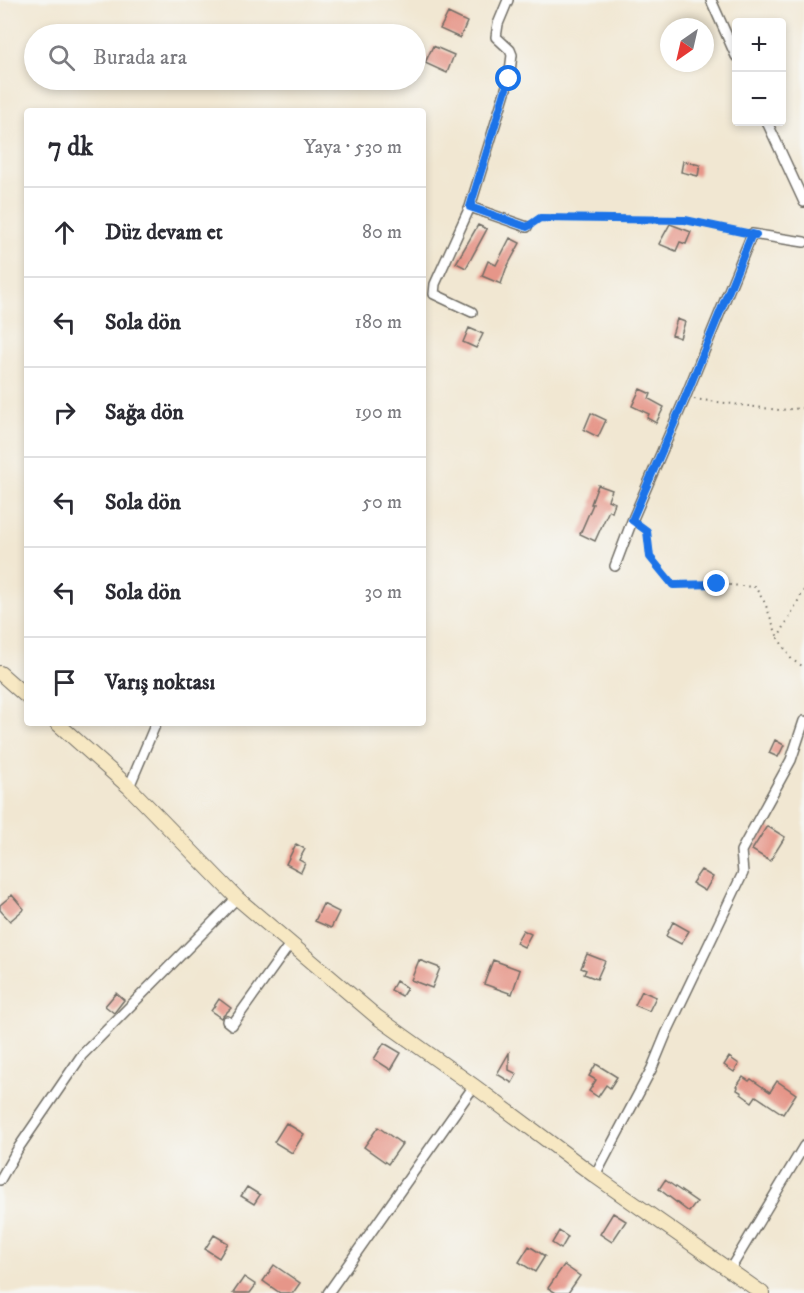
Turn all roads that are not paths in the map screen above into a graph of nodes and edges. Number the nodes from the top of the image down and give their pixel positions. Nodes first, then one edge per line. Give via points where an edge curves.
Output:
1 (508, 0) edge
2 (711, 0) edge
3 (732, 47) edge
4 (769, 126) edge
5 (804, 202) edge
6 (470, 207) junction
7 (527, 227) road end
8 (804, 242) edge
9 (472, 312) dead end
10 (615, 567) dead end
11 (0, 673) edge
12 (24, 694) edge
13 (804, 721) edge
14 (60, 726) edge
15 (155, 726) edge
16 (129, 787) junction
17 (237, 898) junction
18 (290, 944) junction
19 (227, 1021) dead end
20 (474, 1086) junction
21 (804, 1146) edge
22 (595, 1176) junction
23 (0, 1180) edge
24 (729, 1271) junction
25 (328, 1293) edge
26 (762, 1293) edge

1 - 6 street via 496,37 510,50 513,60
2 - 3 street
4 - 5 street
6 - 7 street
6 - 9 street via 434,294
8 - 10 street via 752,234
11 - 12 main road
13 - 22 street via 791,760 741,851 743,873 652,1068
14 - 16 main road
15 - 16 street
16 - 17 main road
17 - 18 main road
17 - 23 street via 82,1055
18 - 19 street via 232,1025
18 - 20 main road via 377,1017
20 - 22 main road
20 - 25 street
21 - 24 street
22 - 24 main road
24 - 26 main road

